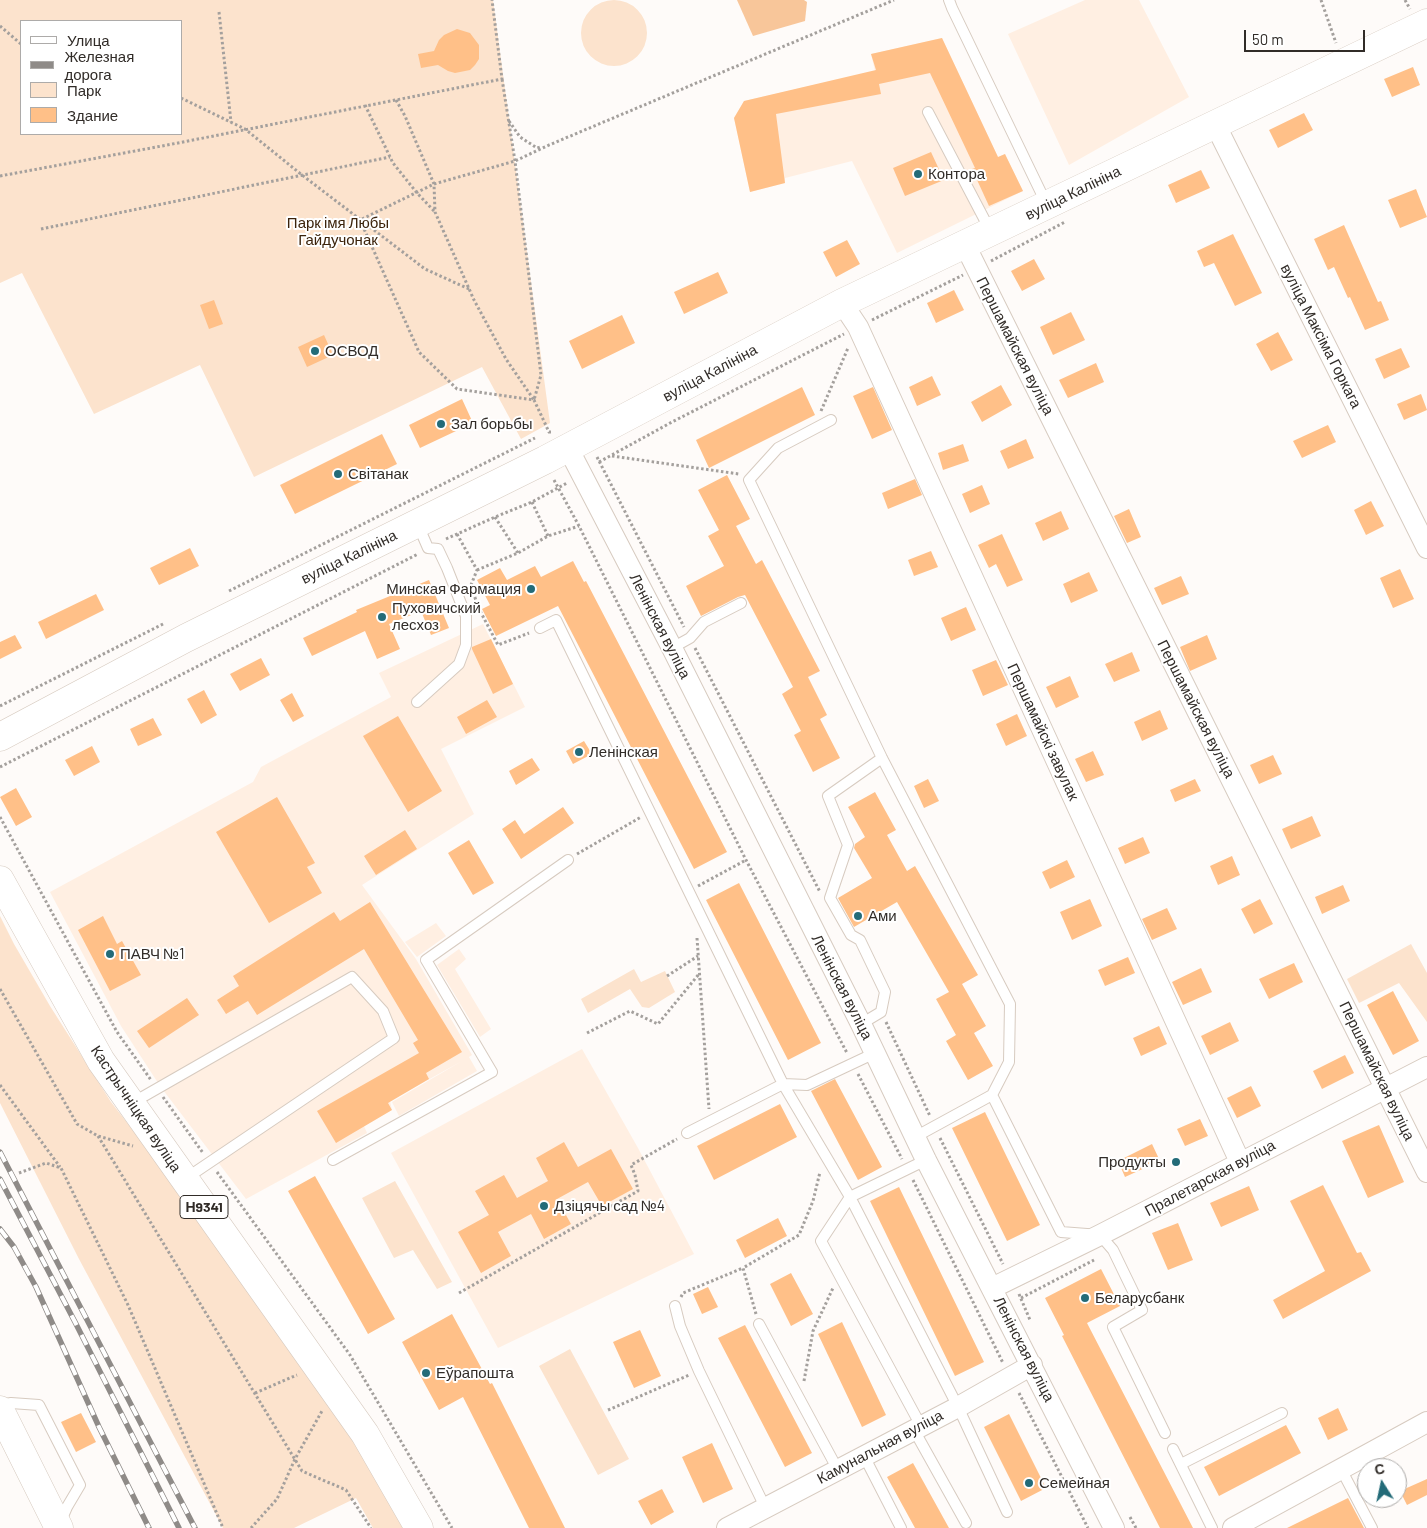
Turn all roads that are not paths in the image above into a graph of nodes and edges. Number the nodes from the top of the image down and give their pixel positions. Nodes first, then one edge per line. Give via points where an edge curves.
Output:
1 (949, 0) edge
2 (1427, 24) edge
3 (928, 112) dead end
4 (1215, 124) junction
5 (1048, 206) junction
6 (991, 232) junction
7 (971, 257) junction
8 (842, 303) junction
9 (831, 420) dead end
10 (570, 438) junction
11 (418, 524) junction
12 (1427, 548) edge
13 (741, 603) dead end
14 (540, 628) road end
15 (672, 648) junction
16 (417, 702) dead end
17 (0, 737) edge
18 (882, 758) junction
19 (568, 860) road end
20 (0, 880) edge
21 (861, 1024) junction
22 (875, 1053) junction
23 (1427, 1067) edge
24 (783, 1084) junction
25 (1385, 1088) junction
26 (992, 1095) junction
27 (130, 1104) junction
28 (687, 1133) road end
29 (915, 1137) junction
30 (333, 1160) dead end
31 (926, 1160) junction
32 (1240, 1162) junction
33 (1425, 1165) edge
34 (184, 1180) junction
35 (850, 1197) junction
36 (1100, 1235) junction
37 (992, 1288) junction
38 (675, 1306) road end
39 (759, 1324) road end
40 (1032, 1365) junction
41 (0, 1405) edge
42 (958, 1407) junction
43 (0, 1410) edge
44 (1282, 1413) dead end
45 (1427, 1422) edge
46 (918, 1428) junction
47 (1165, 1433) dead end
48 (1173, 1449) dead end
49 (864, 1456) junction
50 (1181, 1464) junction
51 (1341, 1469) junction
52 (838, 1470) junction
53 (765, 1507) junction
54 (1007, 1512) dead end
55 (966, 1523) dead end
56 (59, 1527) edge
57 (419, 1528) edge
58 (727, 1528) edge
59 (901, 1528) edge
60 (1114, 1528) edge
61 (1212, 1528) edge
62 (1233, 1528) edge
63 (1372, 1528) edge

1 - 5 lane
2 - 4 main road, вуліца Калініна
3 - 6 lane
4 - 5 main road, вуліца Калініна
4 - 12 street, вуліца Максіма Горкага
5 - 6 main road, вуліца Калініна
6 - 7 main road, вуліца Калініна
7 - 8 main road, вуліца Калініна
7 - 25 street, Першамайская вуліца
8 - 10 main road, вуліца Калініна
8 - 32 street, Першамайскі завулак via 858,327
9 - 18 lane via 778,448 749,480
10 - 11 main road, вуліца Калініна
10 - 15 street, Ленінская вуліца via 583,475
11 - 16 lane via 428,548 438,549 447,568 466,616 466,644 459,664
11 - 17 main road, вуліца Калініна via 186,638
13 - 15 lane via 704,622 690,638
14 - 24 lane via 556,620
15 - 21 street, Ленінская вуліца
18 - 21 lane via 828,796 848,845 830,898 850,935 860,940 885,992 881,1012
18 - 26 lane via 1010,1004 1009,1062
19 - 30 lane via 426,960 492,1072
20 - 27 main road, Кастрычніцкая вуліца / Н9341 via 101,1061
21 - 22 street, Ленінская вуліца
22 - 24 lane via 807,1085
22 - 29 street, Ленінская вуліца
23 - 25 street, Пралетарская вуліца
24 - 28 lane
24 - 35 lane
25 - 32 street, Пралетарская вуліца
25 - 33 street, Першамайская вуліца
26 - 29 lane
26 - 36 lane via 1061,1232
27 - 34 main road, Кастрычніцкая вуліца / Н9341
27 - 34 lane via 352,977 383,1011 394,1038
29 - 31 street, Ленінская вуліца
31 - 35 lane
31 - 37 street, Ленінская вуліца
32 - 36 street, Пралетарская вуліца
34 - 57 main road, Кастрычніцкая вуліца / Н9341 via 365,1434
35 - 42 lane
35 - 46 lane via 821,1241
36 - 37 street, Пралетарская вуліца
36 - 47 lane via 1113,1250 1142,1310 1113,1327
37 - 40 street, Ленінская вуліца
38 - 53 lane via 698,1371
39 - 52 lane
40 - 42 street, Камунальная вуліца
40 - 60 street, Ленінская вуліца
41 - 56 lane via 39,1405 80,1485 66,1507
42 - 46 street, Камунальная вуліца
42 - 54 lane
43 - 56 main road
44 - 50 lane
45 - 51 street
46 - 49 street, Камунальная вуліца
46 - 55 lane
48 - 50 lane
49 - 52 street, Камунальная вуліца
49 - 59 lane
50 - 61 lane
51 - 62 street
51 - 63 lane
52 - 53 street, Камунальная вуліца
53 - 58 street, Камунальная вуліца

